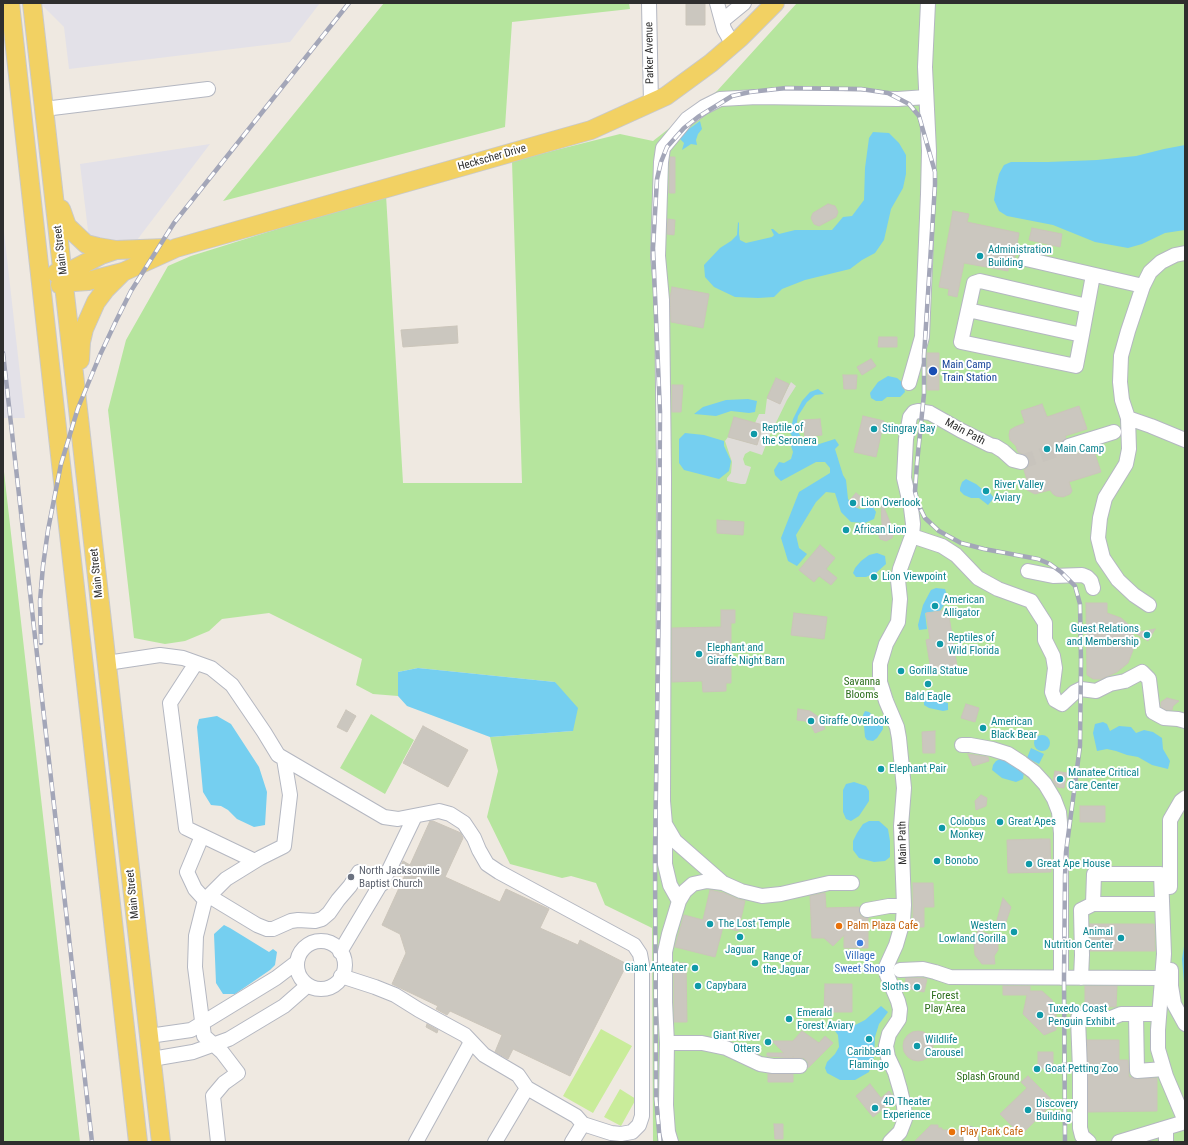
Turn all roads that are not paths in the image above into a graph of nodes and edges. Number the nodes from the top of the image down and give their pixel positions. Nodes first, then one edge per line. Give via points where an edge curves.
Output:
1 (10, 3) edge
2 (32, 3) edge
3 (649, 3) edge
4 (717, 3) edge
5 (744, 3) edge
6 (928, 3) edge
7 (771, 4) edge
8 (722, 21) junction
9 (733, 44) junction
10 (208, 89) dead end
11 (926, 97) junction
12 (651, 104) junction
13 (44, 109) junction
14 (53, 182) junction
15 (176, 248) junction
16 (116, 250) junction
17 (38, 253) junction
18 (1185, 254) edge
19 (1026, 259) dead end
20 (123, 272) junction
21 (1093, 275) junction
22 (64, 280) junction
23 (1143, 286) junction
24 (1087, 306) junction
25 (968, 310) junction
26 (45, 319) junction
27 (1082, 336) junction
28 (909, 383) dead end
29 (76, 392) junction
30 (1128, 418) junction
31 (1114, 432) dead end
32 (1185, 440) edge
33 (1069, 446) tunnel mouth
34 (1021, 462) dead end
35 (912, 536) junction
36 (1028, 571) dead end
37 (1093, 588) dead end
38 (1149, 605) dead end
39 (107, 663) junction
40 (196, 663) junction
41 (84, 665) junction
42 (1185, 721) edge
43 (962, 745) dead end
44 (284, 758) junction
45 (1185, 798) edge
46 (415, 816) junction
47 (665, 824) junction
48 (202, 836) junction
49 (255, 862) junction
50 (723, 883) junction
51 (852, 883) dead end
52 (382, 884) junction
53 (207, 898) junction
54 (679, 901) junction
55 (1094, 904) junction
56 (1162, 904) junction
57 (904, 906) junction
58 (867, 910) dead end
59 (340, 952) junction
60 (297, 962) junction
61 (900, 970) dead end
62 (341, 976) junction
63 (1061, 978) junction
64 (1081, 978) junction
65 (1162, 978) junction
66 (308, 985) junction
67 (1136, 1014) junction
68 (1159, 1014) junction
69 (202, 1023) junction
70 (1185, 1024) edge
71 (149, 1036) junction
72 (126, 1039) junction
73 (471, 1042) junction
74 (667, 1043) junction
75 (214, 1044) junction
76 (152, 1059) junction
77 (129, 1063) junction
78 (800, 1066) dead end
79 (1164, 1069) junction
80 (527, 1088) junction
81 (1185, 1121) edge
82 (583, 1124) junction
83 (1166, 1128) junction
84 (138, 1142) edge
85 (161, 1142) edge
86 (218, 1142) edge
87 (416, 1142) edge
88 (495, 1142) edge
89 (572, 1142) edge
90 (671, 1142) edge
91 (890, 1142) edge
92 (1089, 1142) edge
93 (1120, 1142) edge
94 (1166, 1142) edge

1 - 17 main road, Main Street
2 - 13 main road, Main Street
3 - 12 street, Parker Avenue
4 - 8 street
5 - 8 street
6 - 11 street
7 - 9 main road, Heckscher Drive
8 - 9 street
9 - 12 main road, Heckscher Drive via 666,96
10 - 13 street
11 - 28 street via 929,151 922,337
11 - 47 street via 720,99 687,119 663,148 658,256 662,300
12 - 15 main road, Heckscher Drive via 591,130
13 - 14 main road, Main Street
14 - 16 main road via 67,226 86,244
14 - 22 main road, Main Street
15 - 16 main road, Heckscher Drive
15 - 20 main road, Heckscher Drive
16 - 22 main road, Heckscher Drive via 74,268
17 - 22 main road
17 - 26 main road, Main Street
18 - 23 street via 1175,255 1161,262 1150,272
19 - 21 street
20 - 22 main road, Heckscher Drive via 88,281
20 - 29 main road via 96,302 84,329
21 - 23 street
21 - 24 street
22 - 26 main road via 51,300
22 - 29 main road, Main Street
23 - 30 street via 1121,356 1122,400
24 - 25 street via 980,281 974,283
24 - 27 street
25 - 27 street
25 - 27 street via 961,342 1076,366
26 - 41 main road, Main Street
29 - 39 main road, Main Street
30 - 32 street
30 - 38 street via 1129,449 1126,464 1106,498 1098,538 1104,558 1118,580
31 - 33 street
34 - 35 street, Main Path via 1013,460 999,448 930,413 914,412 908,426 904,459 904,478 913,524
35 - 42 street via 942,546 956,555 978,578 998,589 1031,601 1045,623 1045,640 1054,656 1052,692 1055,700 1062,704 1081,689 1096,691 1142,672 1149,678 1153,712 1164,718
35 - 57 street, Main Path via 898,580 898,622 886,644 880,664 880,682 899,738 904,788 901,826
36 - 37 street via 1053,576 1082,575 1087,577
39 - 40 street via 160,655 183,658
39 - 41 main road
39 - 71 main road, Main Street
40 - 44 street via 211,668 232,685 278,755
40 - 48 street via 170,702 186,828
41 - 72 main road, Main Street
43 - 63 street via 1008,754 1034,772 1054,799 1059,812 1061,833
44 - 46 street via 384,817 398,819
44 - 49 street via 290,795 284,846
45 - 70 street via 1170,820 1170,828 1171,986 1174,1004
46 - 52 street
46 - 82 street via 440,811 450,814 464,823 487,864 634,945 640,954 642,1116 639,1125 632,1132 621,1134
47 - 50 street via 676,841
47 - 54 street via 665,864 670,884
48 - 49 street
48 - 53 street via 187,872 195,889
49 - 53 street via 226,879
50 - 51 street via 762,896 829,883
50 - 54 street via 707,881 693,884
52 - 53 street via 359,872 329,914 322,919 291,921 273,929 257,925
52 - 59 street
53 - 69 street via 196,936 195,967
54 - 74 street via 665,952
55 - 56 street
55 - 56 street via 1094,874 1161,874
55 - 64 street via 1081,910
56 - 65 street
57 - 58 street
57 - 91 street, Main Path via 903,921 896,945 886,967 900,1009 899,1019 889,1034 886,1046 900,1089 905,1119 900,1132
59 - 60 street via 333,945 318,941 304,948
59 - 62 street via 344,965
60 - 66 street via 300,977
60 - 69 street via 276,978
61 - 63 street via 923,970 950,977
62 - 66 street via 327,988 319,989
62 - 73 street via 395,995 465,1035
63 - 64 street
64 - 65 street
65 - 68 street
66 - 75 street via 284,1006 229,1040
67 - 68 street
67 - 79 street via 1137,1071
67 - 92 street via 1121,1014 1110,1018 1078,1018 1080,1128 1082,1136
68 - 79 street via 1158,1049
69 - 71 street via 191,1030
69 - 75 street via 204,1036
71 - 72 main road
71 - 76 main road, Main Street
72 - 77 main road, Main Street
73 - 80 street via 484,1055 518,1075
73 - 87 street
74 - 78 street via 702,1043 726,1048 760,1064
74 - 90 street via 666,1105
75 - 76 street via 193,1052
75 - 86 street via 238,1073 224,1083 213,1096
76 - 77 main road
76 - 85 main road, Main Street
77 - 84 main road, Main Street
79 - 81 street
80 - 82 street via 576,1116
80 - 88 street
81 - 83 street
82 - 89 street
83 - 93 street
83 - 94 street

